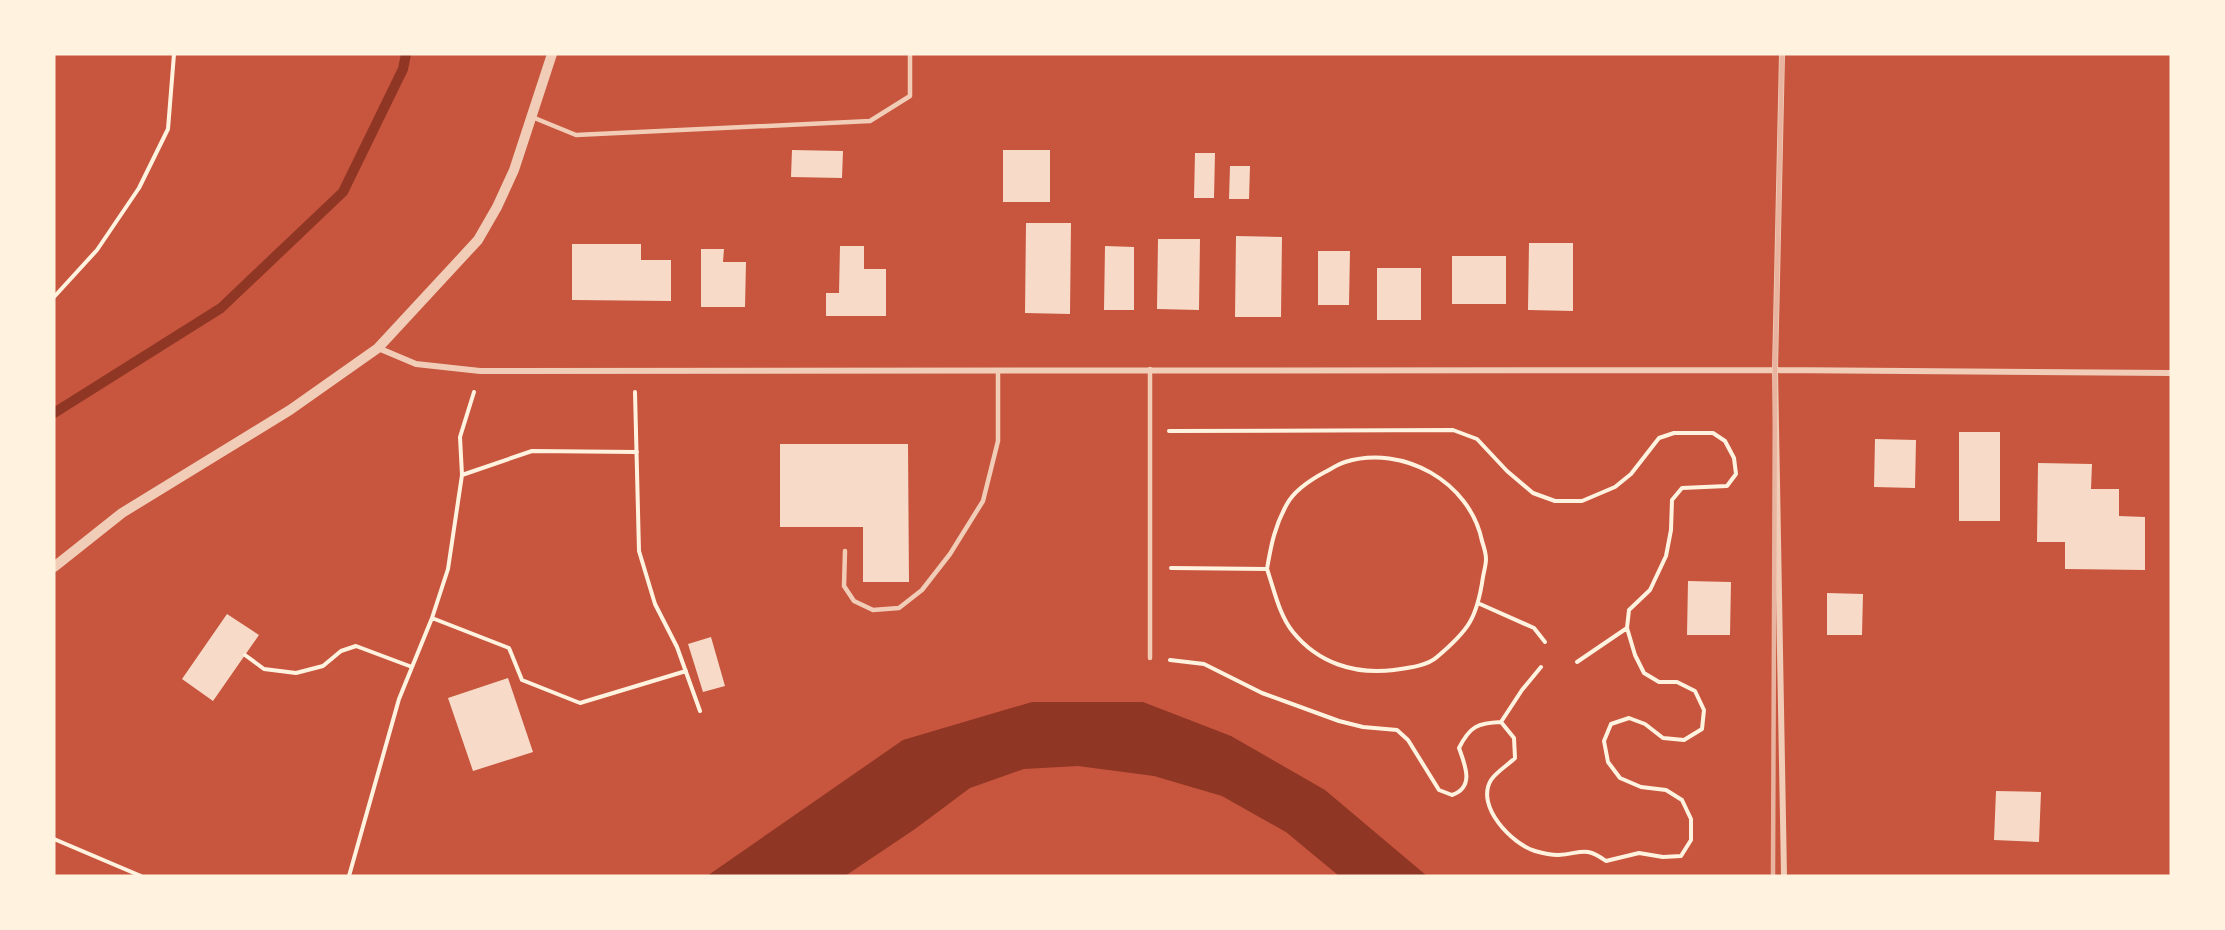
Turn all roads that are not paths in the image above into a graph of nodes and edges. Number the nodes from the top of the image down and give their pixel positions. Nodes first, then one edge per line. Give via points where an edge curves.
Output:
1 (552, 54) edge
2 (910, 54) edge
3 (1782, 54) edge
4 (532, 117) junction
5 (378, 348) junction
6 (1150, 369) junction
7 (998, 370) junction
8 (1775, 370) junction
9 (2171, 373) edge
10 (845, 551) dead end
11 (54, 567) edge
12 (1150, 658) road end
13 (1784, 876) edge

1 - 4 street
2 - 4 lane via 910,96 870,121 576,135
3 - 8 street
4 - 5 street via 514,170 478,240
5 - 7 street via 416,364 480,371
5 - 11 street via 290,410 122,513
6 - 7 street
6 - 8 street
6 - 12 lane
7 - 10 lane via 998,441 983,501 922,590 899,608 873,610 854,601 844,586
8 - 9 street
8 - 13 street

